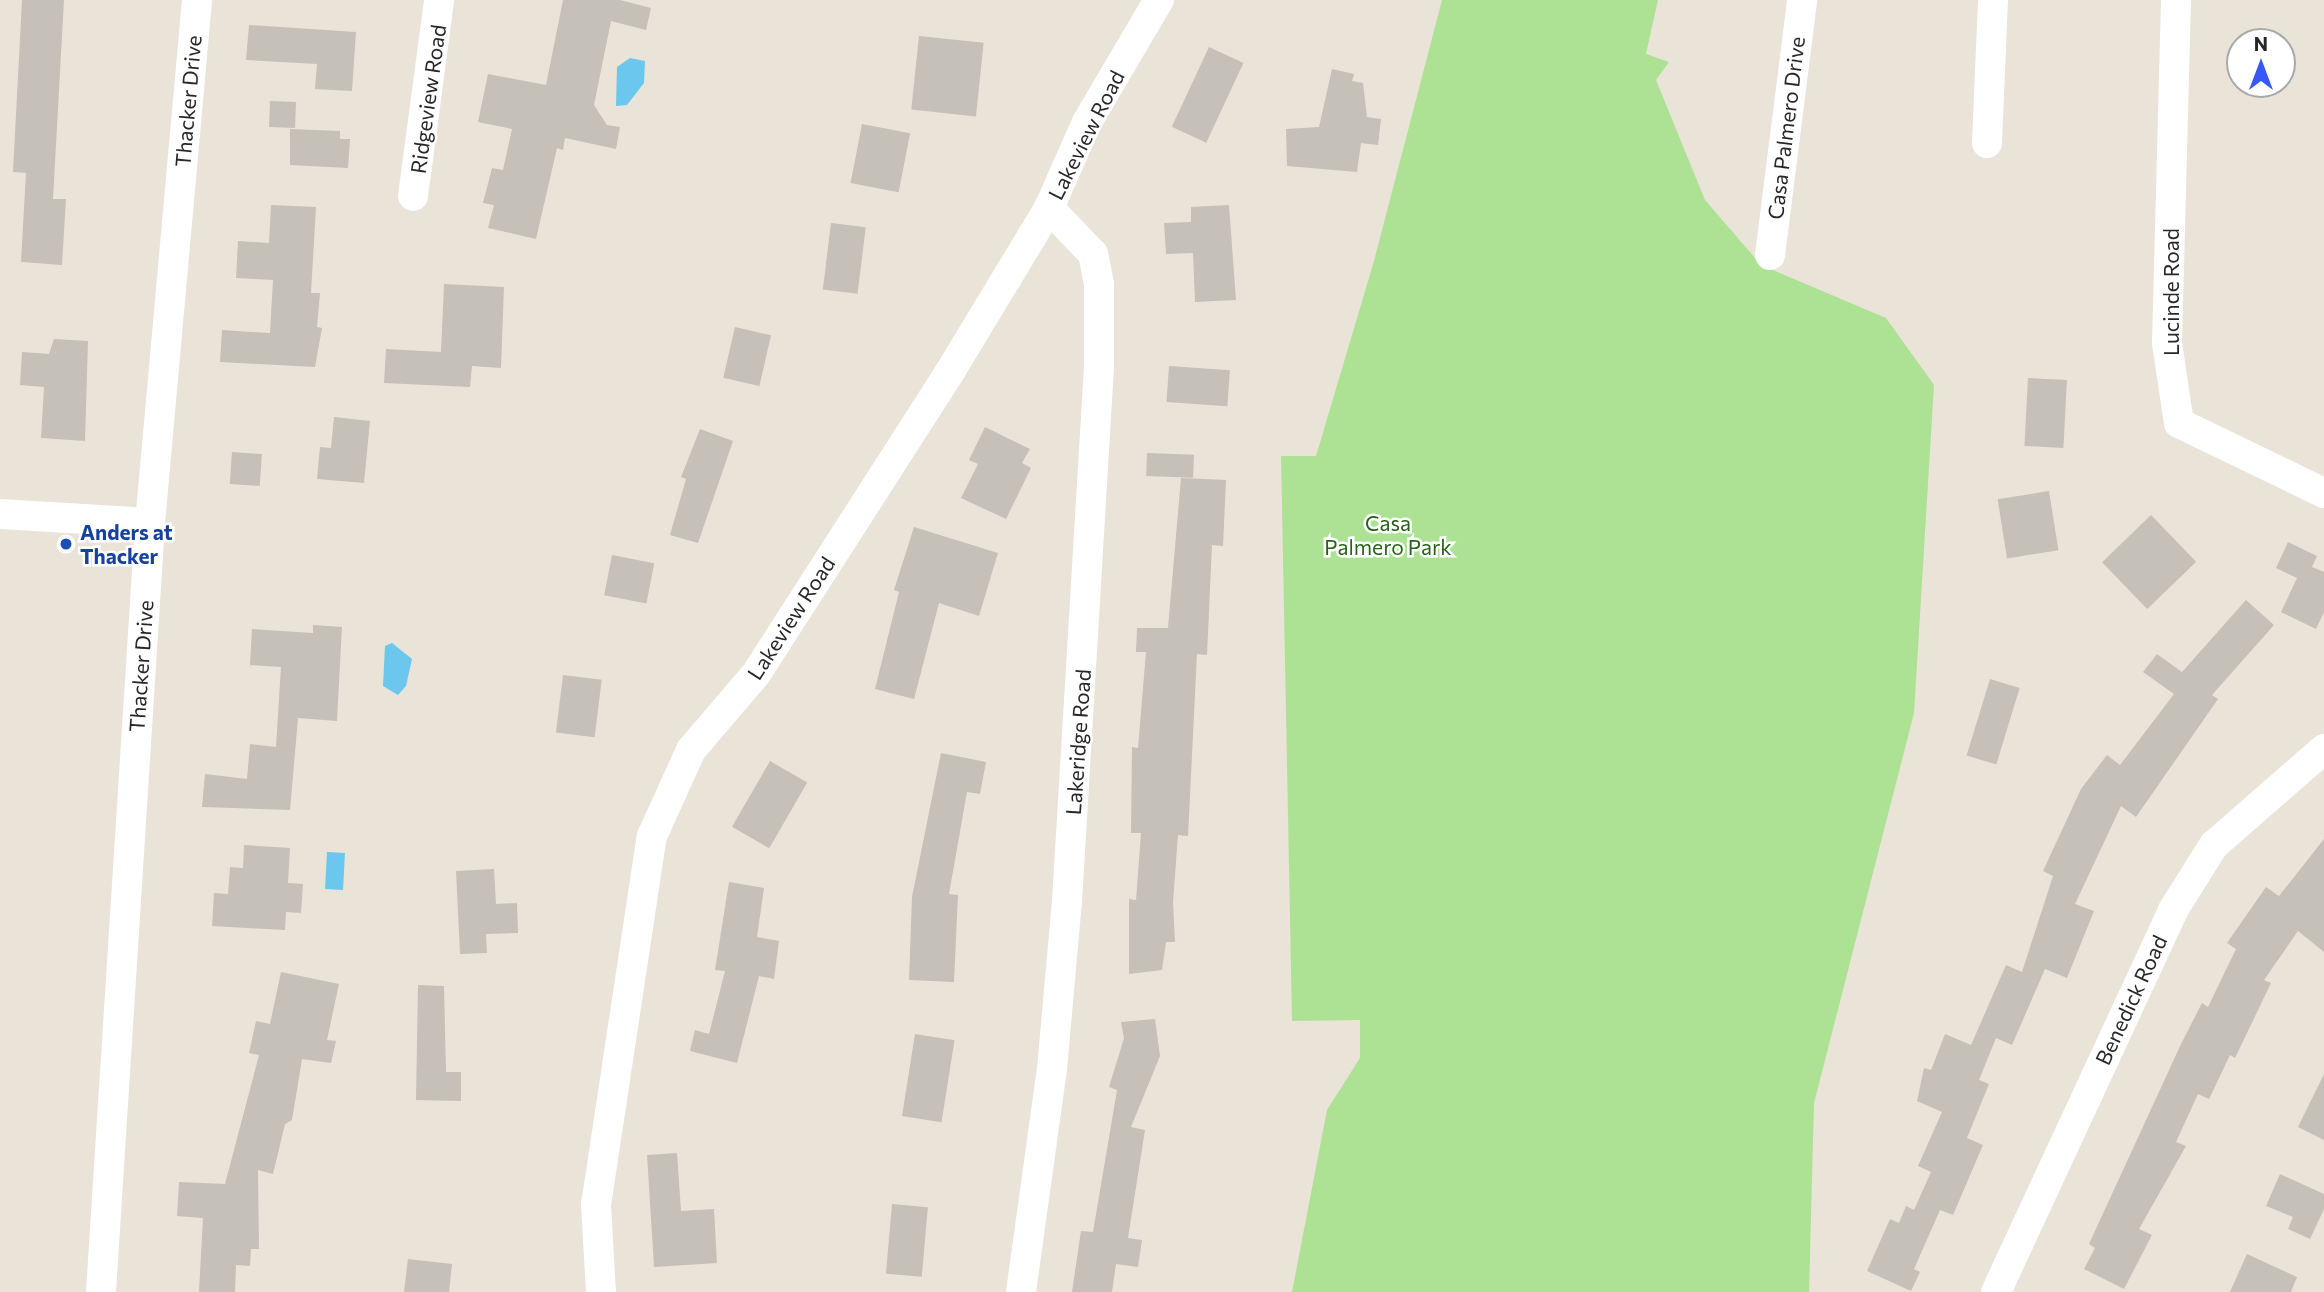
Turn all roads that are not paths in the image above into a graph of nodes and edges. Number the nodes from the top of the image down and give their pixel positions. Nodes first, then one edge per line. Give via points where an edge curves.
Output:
1 (197, 0) edge
2 (1159, 0) edge
3 (1802, 0) edge
4 (1993, 0) edge
5 (2176, 0) edge
6 (441, 1) edge
7 (1987, 143) dead end
8 (413, 197) dead end
9 (1049, 208) junction
10 (1770, 255) dead end
11 (2324, 493) edge
12 (0, 514) edge
13 (150, 523) junction
14 (2324, 749) edge
15 (101, 1292) edge
16 (600, 1292) edge
17 (1021, 1292) edge
18 (1996, 1292) edge

1 - 13 street, Thacker Drive
2 - 9 street, Lakeview Road via 1087,122
3 - 10 street, Casa Palmero Drive
4 - 7 street
5 - 11 street, Lucinde Road via 2167,343 2179,423
6 - 8 street, Ridgeview Road
9 - 16 street, Lakeview Road via 756,674 691,750 652,836 596,1205
9 - 17 street, Lakeridge Road via 1093,254 1099,284 1099,367 1067,901 1052,1069
12 - 13 street
13 - 15 street, Thacker Drive
14 - 18 street, Benedick Road via 2214,845 2173,909

